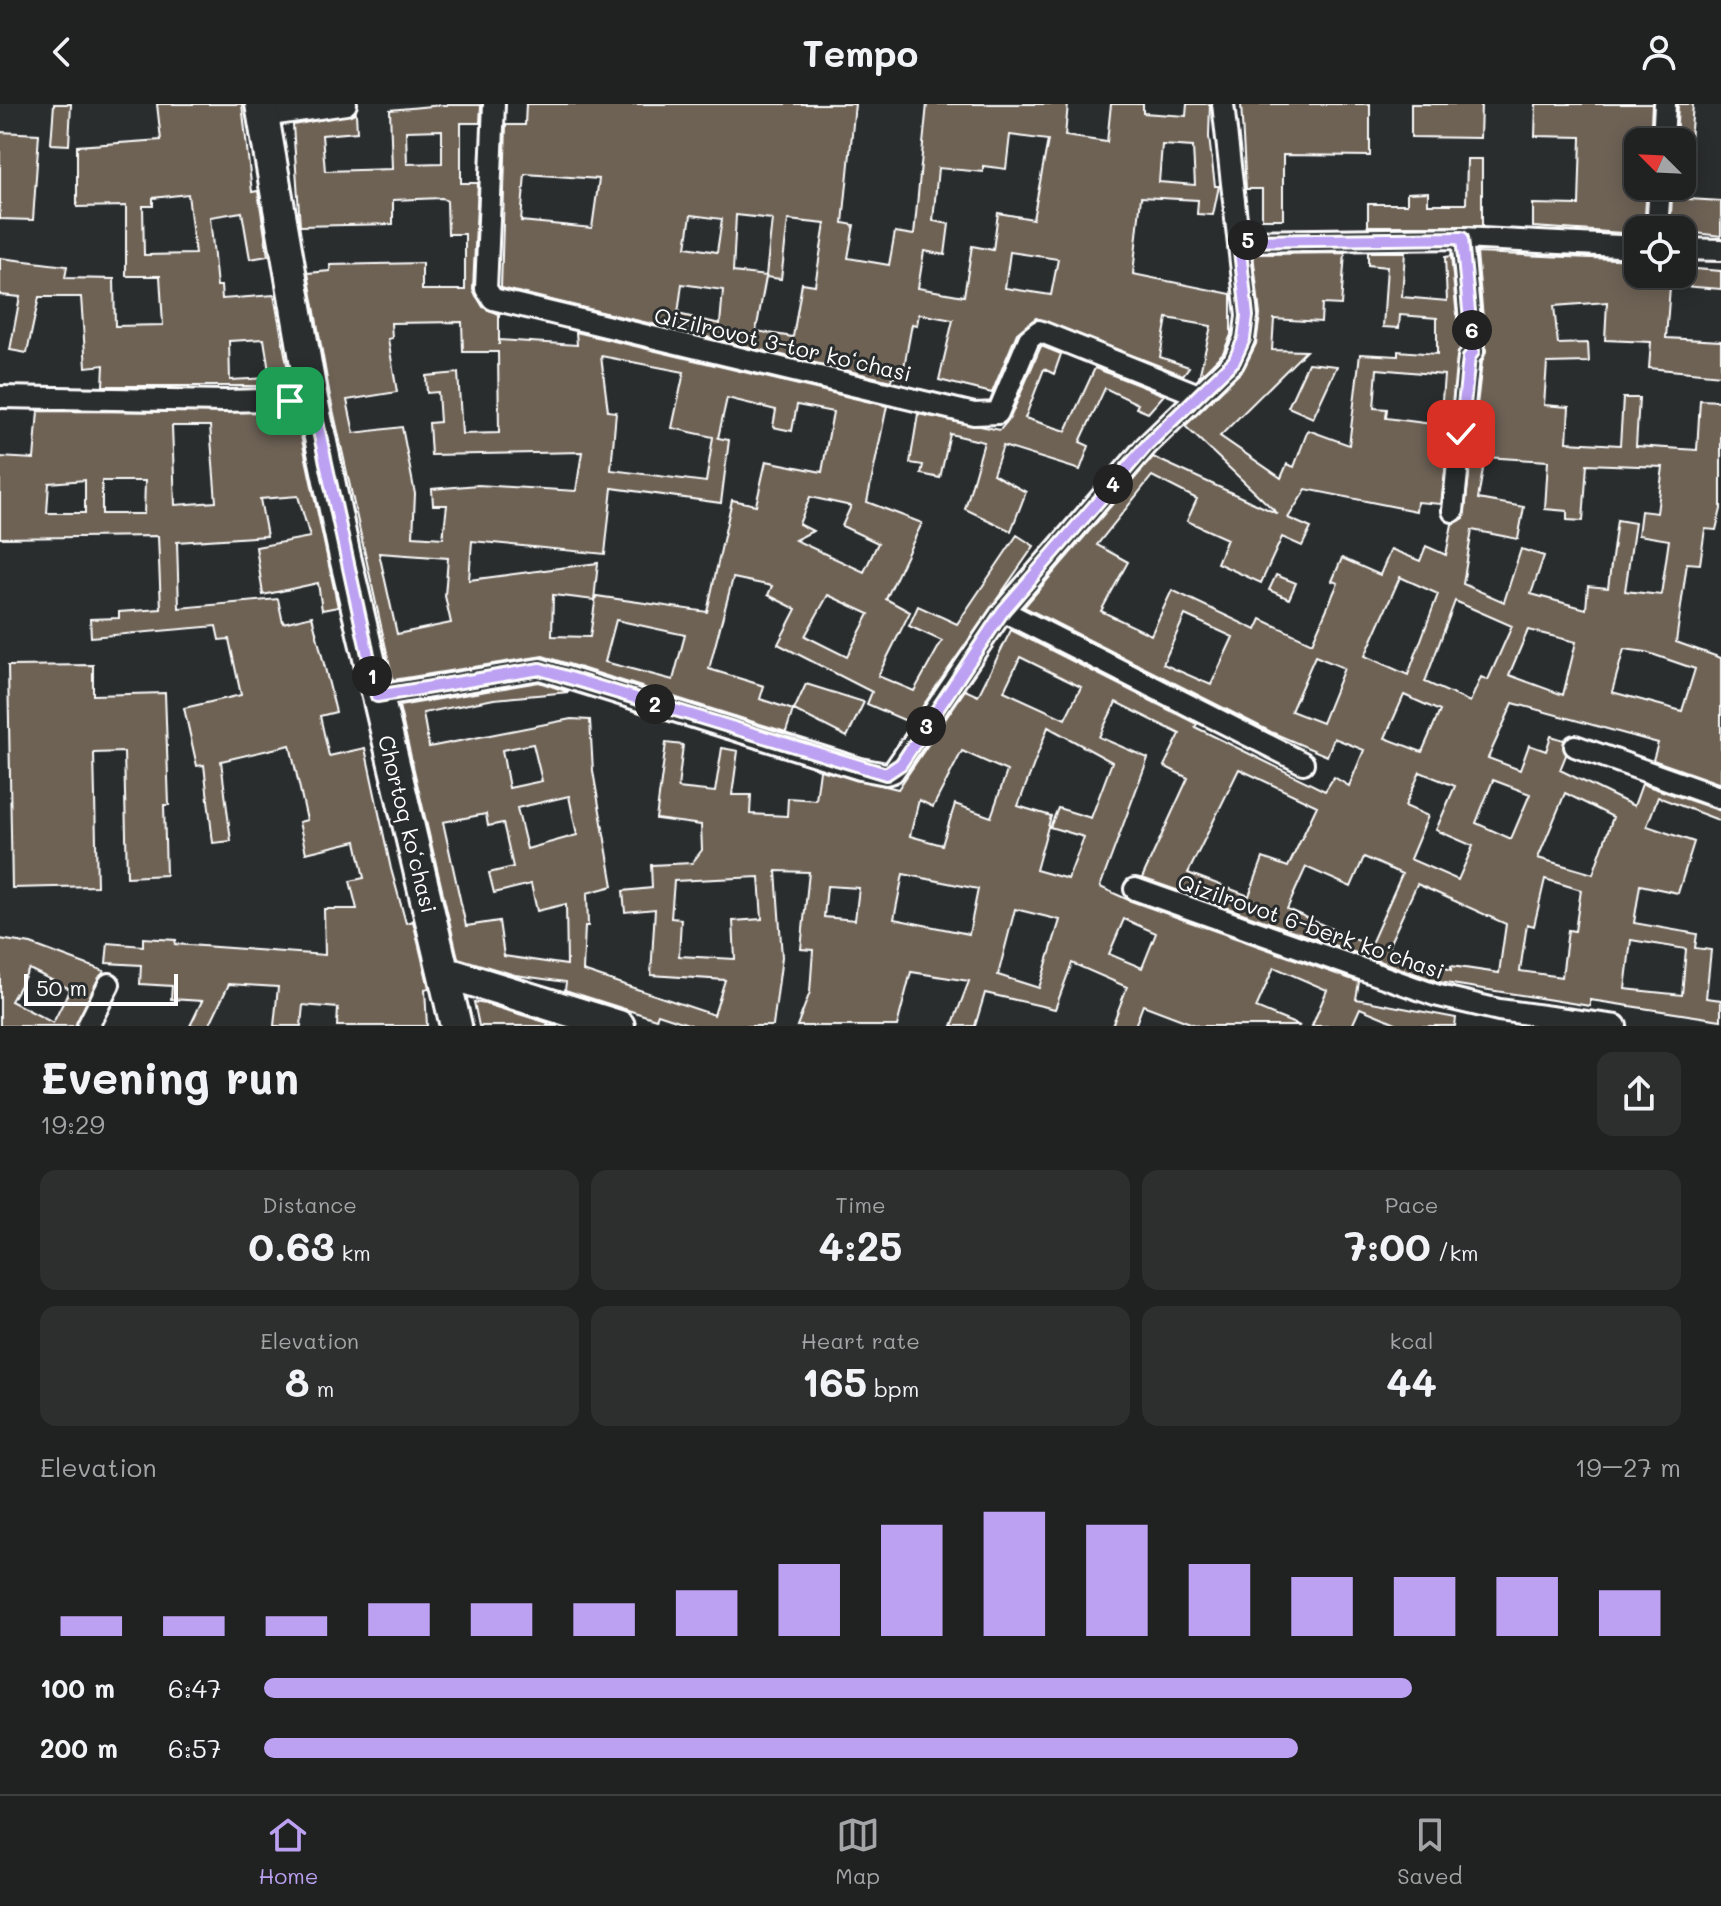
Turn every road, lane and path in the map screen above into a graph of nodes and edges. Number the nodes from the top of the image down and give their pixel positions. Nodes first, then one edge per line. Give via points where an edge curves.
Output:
1 (346, 104) edge
2 (494, 104) edge
3 (1223, 104) edge
4 (1665, 104) edge
5 (262, 110) edge
6 (1664, 128) edge
7 (1462, 238) junction
8 (1239, 241) junction
9 (1624, 246) edge
10 (1696, 249) edge
11 (1721, 250) edge
12 (1196, 394) junction
13 (0, 397) edge
14 (312, 399) junction
15 (1453, 511) dead end
16 (1003, 611) junction
17 (377, 696) junction
18 (1575, 746) dead end
19 (1303, 763) dead end
20 (1721, 798) edge
21 (1135, 889) dead end
22 (444, 972) junction
23 (109, 984) dead end
24 (88, 1026) edge
25 (456, 1026) edge
26 (619, 1026) edge
27 (1616, 1026) edge

1 - 5 street
2 - 12 street, Qizilrovot 3-tor koʻchasi via 486,289 493,299 974,414 998,413 1029,339 1039,331
3 - 8 street
4 - 6 street
5 - 14 main road, Chortoq koʻchasi
7 - 8 street
7 - 9 street
7 - 15 street via 1473,352
8 - 12 street via 1247,316 1244,339 1234,361
10 - 11 street
12 - 16 street
13 - 14 street
14 - 17 main road, Chortoq koʻchasi
16 - 17 street via 901,764 886,774 540,669
16 - 19 street
17 - 22 main road, Chortoq koʻchasi
18 - 20 street
21 - 27 street, Qizilrovot 6-berk koʻchasi via 1435,995
22 - 25 main road, Chortoq koʻchasi
22 - 26 main road
23 - 24 street

